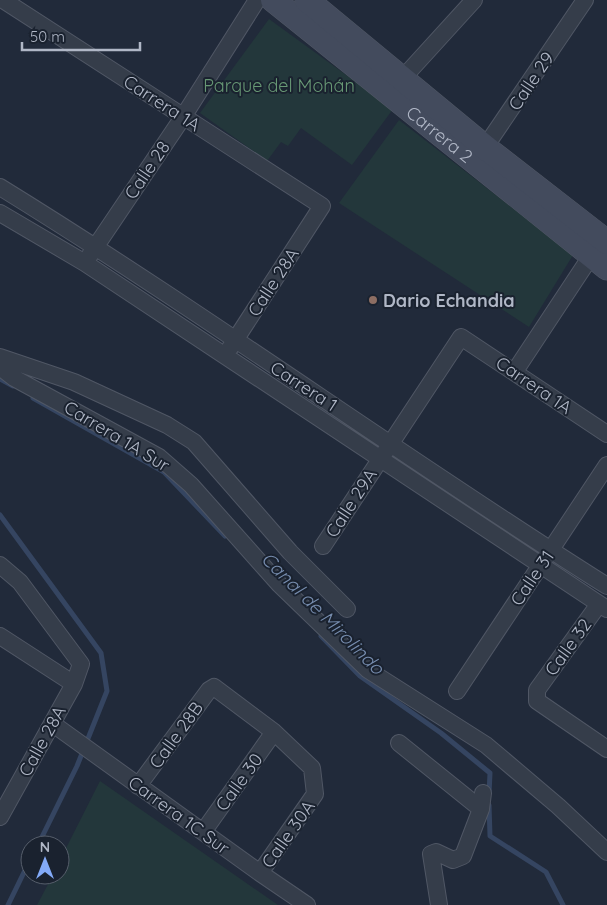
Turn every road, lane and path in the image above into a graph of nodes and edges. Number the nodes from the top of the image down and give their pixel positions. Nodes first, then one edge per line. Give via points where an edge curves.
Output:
1 (3, 0) edge
2 (257, 0) edge
3 (273, 0) edge
4 (307, 0) edge
5 (474, 0) edge
6 (585, 0) edge
7 (402, 79) junction
8 (184, 117) junction
9 (480, 155) junction
10 (0, 187) edge
11 (322, 206) joint
12 (0, 213) edge
13 (95, 246) junction
14 (602, 255) edge
15 (85, 263) junction
16 (235, 341) junction
17 (224, 356) junction
18 (0, 357) edge
19 (0, 367) edge
20 (515, 371) junction
21 (607, 434) edge
22 (390, 443) junction
23 (378, 460) junction
24 (607, 465) edge
25 (323, 546) dead end
26 (551, 551) junction
27 (0, 565) edge
28 (540, 566) junction
29 (607, 586) edge
30 (603, 607) edge
31 (347, 608) dead end
32 (0, 636) edge
33 (74, 684) junction
34 (457, 691) dead end
35 (53, 724) junction
36 (274, 732) junction
37 (399, 743) dead end
38 (607, 749) edge
39 (138, 786) junction
40 (6, 792) edge
41 (0, 817) edge
42 (203, 832) junction
43 (607, 852) edge
44 (260, 873) junction
45 (307, 905) edge
46 (439, 905) edge

1 - 8 street, Carrera 1A
2 - 8 street, Calle 28
3 - 9 street, Carrera 2
4 - 7 street, Carrera 2
5 - 7 street
6 - 9 street, Calle 29
7 - 9 street, Carrera 2
8 - 11 street, Carrera 1A
8 - 13 street, Calle 28
9 - 14 street, Carrera 2
10 - 13 street, Carrera 1
11 - 16 street, Calle 28A
12 - 15 street, Carrera 1
13 - 15 street, Calle 28
13 - 16 street, Carrera 1
14 - 20 street
15 - 17 street, Carrera 1
16 - 17 street, Calle 28A
16 - 22 street, Carrera 1
17 - 23 street, Carrera 1
18 - 31 street, Carrera 1A Sur via 74,382 167,425 194,442 290,552
19 - 43 street, Carrera 1A Sur via 14,378 159,457 190,485 279,584 368,670 486,745
20 - 21 street, Carrera 1A
20 - 22 street, Carrera 1A via 461,337
22 - 23 street
22 - 26 street, Carrera 1
23 - 25 street, Calle 29A
23 - 28 street, Carrera 1
24 - 26 street, Calle 31
26 - 28 street, Calle 31
26 - 29 street, Carrera 1
27 - 33 street, Calle 28A via 20,582 81,664
28 - 30 street, Carrera 1
28 - 34 street, Calle 31
30 - 38 street, Calle 32 via 536,690 537,701
32 - 33 street
33 - 35 street, Calle 28A
35 - 39 street, Carrera 1C Sur
35 - 40 street, Calle 28A
36 - 39 street, Calle 28B via 214,687
36 - 42 street, Calle 30
36 - 44 street, Calle 30A via 312,768 315,794
37 - 46 street via 482,801 463,856 453,860 436,852 431,854
39 - 42 street, Carrera 1C Sur
40 - 41 street, Calle 28A
42 - 44 street, Carrera 1C Sur
44 - 45 street, Carrera 1C Sur

